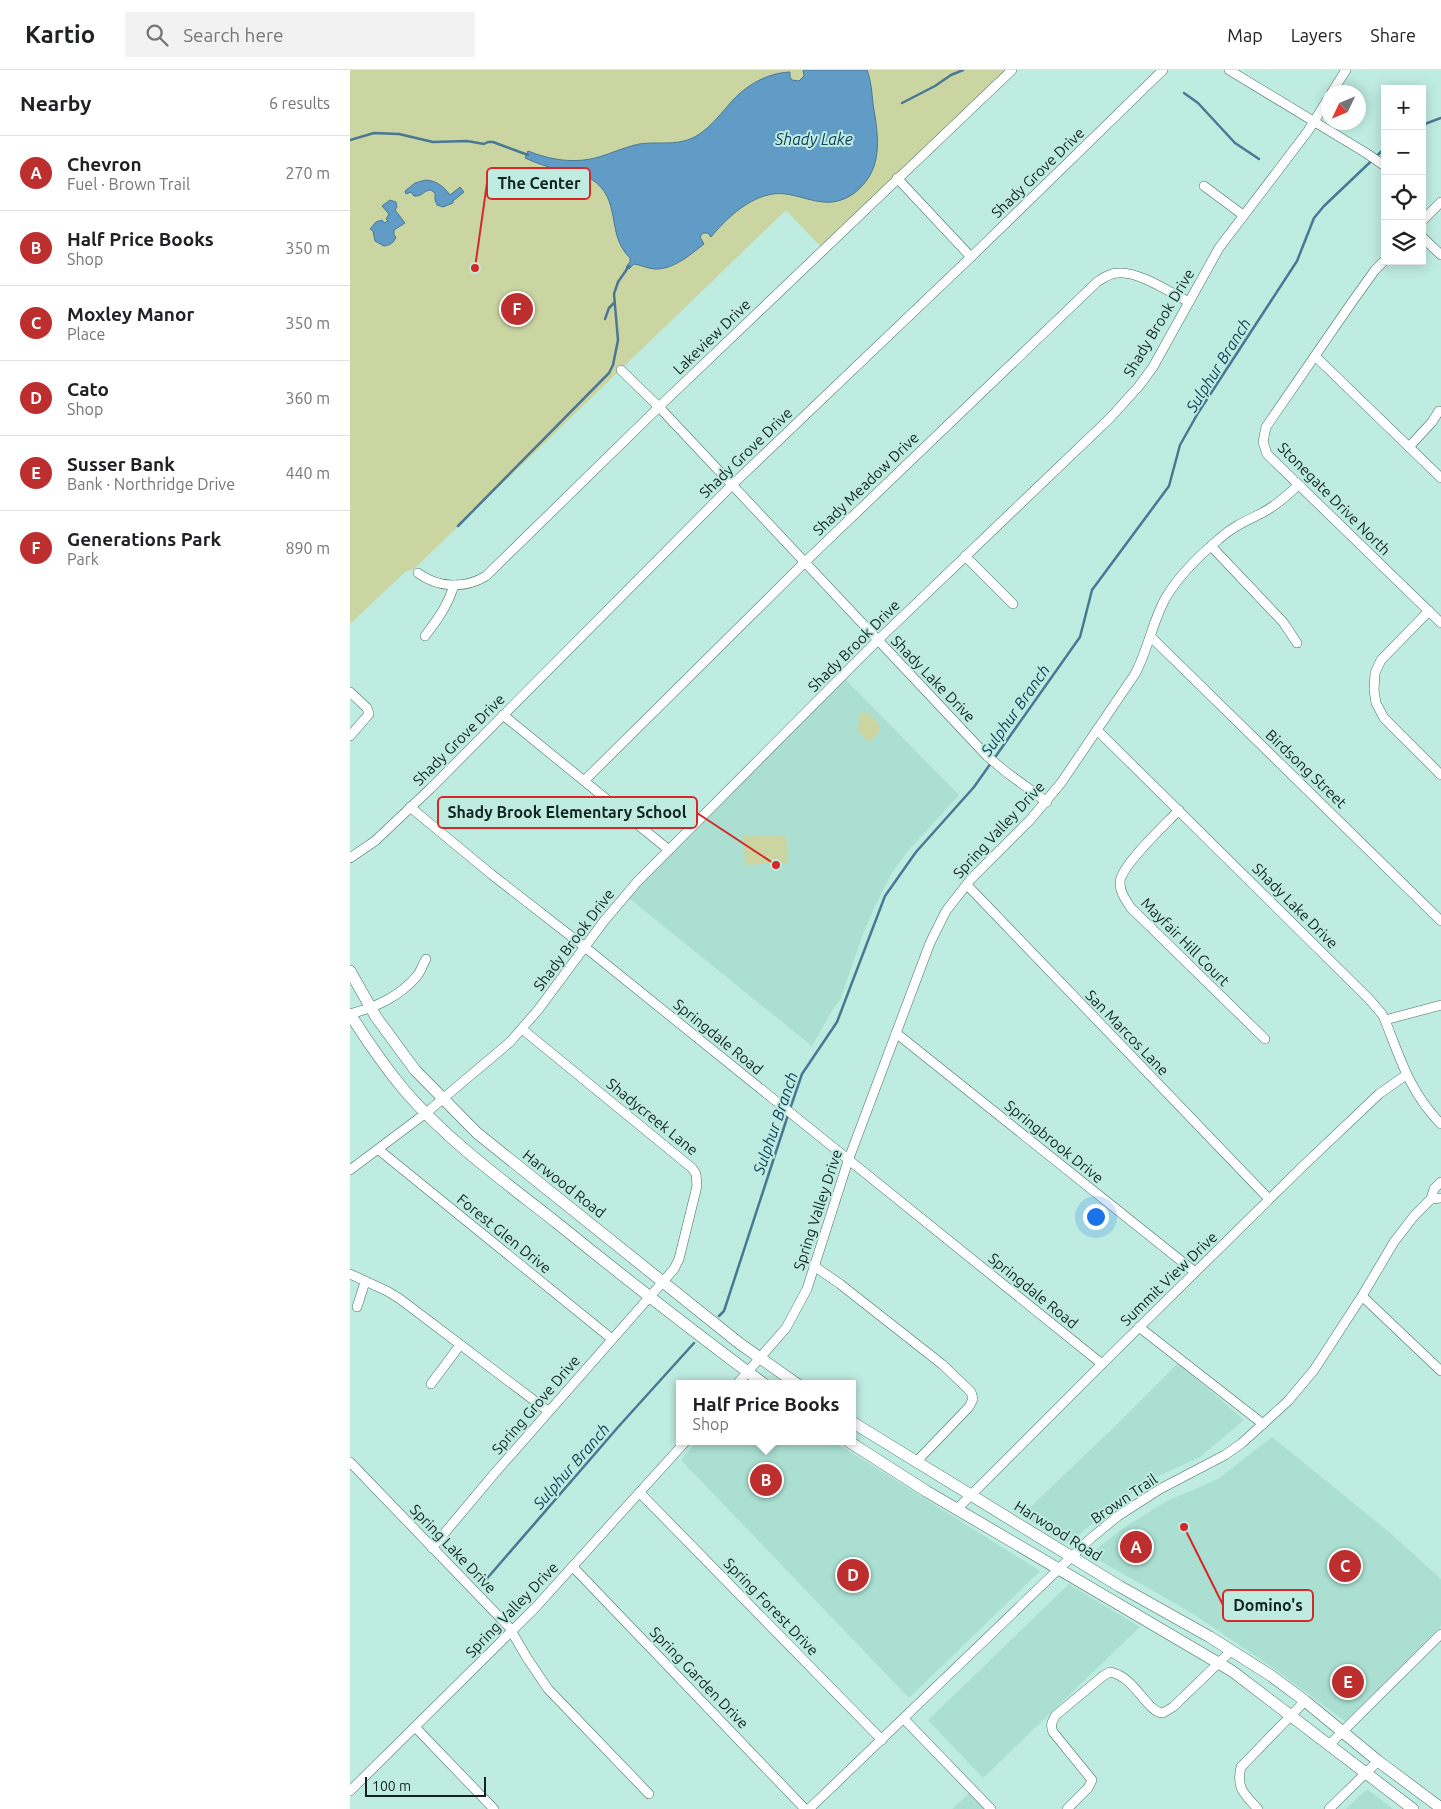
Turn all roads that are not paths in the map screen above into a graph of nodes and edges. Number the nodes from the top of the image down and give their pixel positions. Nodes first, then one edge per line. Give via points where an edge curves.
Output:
1 (1012, 70) edge
2 (1163, 70) edge
3 (1229, 70) edge
4 (1346, 70) edge
5 (1336, 85) edge
6 (1321, 109) edge
7 (1313, 121) junction
8 (1381, 163) edge
9 (897, 178) junction
10 (1204, 186) dead end
11 (1441, 202) edge
12 (1243, 215) junction
13 (1423, 220) edge
14 (1426, 241) edge
15 (1441, 255) edge
16 (971, 257) junction
17 (1381, 264) edge
18 (1189, 302) junction
19 (1315, 356) junction
20 (621, 370) dead end
21 (659, 407) junction
22 (1439, 411) dead end
23 (1409, 447) junction
24 (1441, 478) edge
25 (732, 485) junction
26 (1298, 485) junction
27 (1211, 546) junction
28 (965, 556) junction
29 (805, 562) junction
30 (418, 573) dead end
31 (454, 585) junction
32 (1013, 604) dead end
33 (1429, 611) junction
34 (1441, 623) edge
35 (425, 636) dead end
36 (1151, 637) junction
37 (878, 641) junction
38 (1297, 643) dead end
39 (350, 692) edge
40 (502, 715) junction
41 (1097, 730) junction
42 (350, 736) edge
43 (1441, 775) edge
44 (585, 780) junction
45 (1046, 802) junction
46 (410, 807) junction
47 (1179, 810) junction
48 (669, 850) junction
49 (350, 858) edge
50 (966, 885) junction
51 (1441, 921) edge
52 (586, 948) junction
53 (426, 959) dead end
54 (350, 970) edge
55 (1441, 1005) edge
56 (370, 1008) junction
57 (350, 1014) edge
58 (1385, 1020) junction
59 (522, 1029) junction
60 (896, 1033) junction
61 (1265, 1039) dead end
62 (1406, 1075) junction
63 (442, 1100) junction
64 (426, 1113) junction
65 (1441, 1124) edge
66 (379, 1150) junction
67 (848, 1161) junction
68 (350, 1170) edge
69 (1441, 1182) edge
70 (1441, 1198) edge
71 (1269, 1199) junction
72 (1431, 1199) junction
73 (814, 1266) junction
74 (1195, 1272) junction
75 (350, 1274) edge
76 (365, 1282) junction
77 (663, 1282) junction
78 (1362, 1296) junction
79 (649, 1297) junction
80 (357, 1307) dead end
81 (1139, 1327) junction
82 (612, 1339) junction
83 (460, 1345) junction
84 (760, 1358) junction
85 (1102, 1364) junction
86 (1441, 1371) edge
87 (748, 1372) junction
88 (741, 1380) edge
89 (759, 1380) edge
90 (791, 1380) edge
91 (431, 1384) dead end
92 (548, 1411) junction
93 (856, 1424) edge
94 (1264, 1424) junction
95 (682, 1445) edge
96 (854, 1445) edge
97 (350, 1462) edge
98 (916, 1462) junction
99 (640, 1493) junction
100 (971, 1495) junction
101 (957, 1509) junction
102 (432, 1548) junction
103 (1071, 1557) junction
104 (573, 1567) junction
105 (1059, 1568) junction
106 (512, 1631) junction
107 (1441, 1634) edge
108 (1232, 1650) junction
109 (1219, 1663) junction
110 (1305, 1701) junction
111 (1291, 1715) junction
112 (904, 1719) junction
113 (416, 1727) junction
114 (1343, 1731) junction
115 (882, 1740) junction
116 (1329, 1745) junction
117 (1378, 1762) junction
118 (1366, 1773) junction
119 (350, 1791) edge
120 (649, 1794) dead end
121 (1441, 1808) edge
122 (494, 1809) edge
123 (805, 1809) edge
124 (810, 1809) edge
125 (991, 1809) edge
126 (1067, 1809) edge
127 (1258, 1809) edge
128 (1329, 1809) edge
129 (1413, 1809) edge

1 - 9 street, Lakeview Drive
2 - 16 street, Shady Grove Drive
3 - 7 street
4 - 5 street
6 - 7 street, Shady Brook Drive
7 - 8 street
7 - 12 street, Shady Brook Drive via 1308,132
9 - 16 street
9 - 21 street, Lakeview Drive
10 - 12 street
11 - 13 street
12 - 18 street, Shady Brook Drive via 1219,248
14 - 15 street
16 - 25 street, Shady Grove Drive
17 - 19 street, Stonegate Drive North
18 - 28 street, Shady Brook Drive via 1139,386 1110,418
18 - 29 street, Shady Meadow Drive via 1128,273 1116,272 1097,282
19 - 23 street
19 - 26 street, Stonegate Drive North via 1264,434 1267,454
20 - 21 street, Shady Lake Drive
21 - 25 street, Shady Lake Drive
21 - 31 street, Lakeview Drive via 486,576 471,583
22 - 23 street
23 - 24 street
25 - 29 street, Shady Lake Drive
25 - 40 street, Shady Grove Drive
26 - 27 street, Spring Valley Drive via 1262,513 1234,526
26 - 33 street, Stonegate Drive North
27 - 36 street, Spring Valley Drive via 1178,581 1166,599
27 - 38 street via 1283,622
28 - 32 street
28 - 37 street, Shady Brook Drive
29 - 37 street, Shady Lake Drive
29 - 44 street, Shady Meadow Drive
30 - 31 street, Lakeview Drive via 431,582
31 - 35 street via 449,601
33 - 34 street, Stonegate Drive North
33 - 43 street via 1381,660 1374,690 1384,718
36 - 41 street, Spring Valley Drive via 1135,674
36 - 51 street, Birdsong Street
37 - 45 street, Shady Lake Drive via 987,756
37 - 48 street, Shady Brook Drive
39 - 42 street via 369,714
40 - 44 street
40 - 46 street, Shady Grove Drive
41 - 45 street, Spring Valley Drive
41 - 47 street, Shady Lake Drive
44 - 48 street
45 - 50 street, Spring Valley Drive
46 - 49 street, Shady Grove Drive via 375,841
46 - 52 street, Springdale Road
47 - 58 street, Shady Lake Drive via 1370,999
47 - 61 street, Mayfair Hill Court via 1125,870 1120,882 1122,894 1131,908
48 - 52 street, Shady Brook Drive via 620,900
50 - 60 street, Spring Valley Drive via 937,927
50 - 71 street, San Marcos Lane
52 - 59 street, Shady Brook Drive
52 - 67 street, Springdale Road
53 - 56 street via 418,975 383,1004
54 - 56 main road, Harwood Road
55 - 58 street
56 - 57 street
56 - 63 main road, Harwood Road via 415,1070
57 - 64 main road via 386,1067
58 - 62 street, Shady Lake Drive
59 - 63 street, Shady Brook Drive
59 - 77 street, Shadycreek Lane via 696,1174 697,1186 679,1259
60 - 67 street, Spring Valley Drive
60 - 74 street, Springbrook Drive
62 - 65 street, Shady Lake Drive via 1423,1105
62 - 71 street, Summit View Drive via 1379,1094
63 - 64 street, Shady Brook Drive
63 - 77 main road, Harwood Road via 508,1159
64 - 66 street, Shady Brook Drive
64 - 79 main road via 468,1151
66 - 68 street, Shady Brook Drive
66 - 82 street, Forest Glen Drive
67 - 73 street, Spring Valley Drive
67 - 85 street, Springdale Road
69 - 72 street, Brown Trail
70 - 72 street
71 - 74 street, Summit View Drive
72 - 78 street, Brown Trail via 1394,1242
73 - 84 street, Spring Valley Drive via 795,1314
73 - 98 street via 943,1365 971,1392 973,1399 969,1407
74 - 81 street, Summit View Drive
75 - 76 street
76 - 80 street
76 - 83 street via 400,1299
77 - 79 street, Spring Grove Drive
77 - 84 main road, Harwood Road
78 - 86 street
78 - 94 street, Brown Trail via 1314,1370
79 - 82 street, Spring Grove Drive
79 - 87 main road
81 - 85 street, Summit View Drive
81 - 94 street
82 - 92 street, Spring Grove Drive
83 - 91 street
83 - 92 street
84 - 87 street, Spring Valley Drive
84 - 90 main road, Harwood Road
85 - 100 street, Summit View Drive
87 - 88 street, Spring Valley Drive
87 - 89 main road
92 - 102 street, Spring Grove Drive
93 - 98 main road, Harwood Road
94 - 103 street, Brown Trail via 1225,1455 1160,1489 1118,1516
95 - 99 street, Spring Valley Drive
96 - 101 main road, Harwood Road
97 - 102 street, Spring Lake Drive
98 - 100 main road, Harwood Road
99 - 104 street, Spring Valley Drive
99 - 115 street, Spring Forest Drive
100 - 101 street, Summit View Drive
100 - 103 main road, Harwood Road
101 - 105 main road, Harwood Road
102 - 106 street, Spring Lake Drive
103 - 105 street, Brown Trail
103 - 108 main road, Harwood Road
104 - 106 street, Spring Valley Drive
104 - 123 street, Spring Garden Drive
105 - 109 main road, Harwood Road
105 - 112 street, Brown Trail
106 - 113 street, Spring Valley Drive
106 - 120 street, Spring Lake Drive via 548,1688
107 - 114 street
108 - 109 street
108 - 110 main road, Harwood Road
109 - 111 main road, Harwood Road
109 - 126 street via 1163,1713 1155,1711 1127,1679 1110,1672 1056,1715 1052,1721 1053,1732 1092,1780
110 - 111 street
110 - 114 main road, Harwood Road
111 - 116 main road, Harwood Road
111 - 127 street via 1241,1767 1241,1788
112 - 115 street, Brown Trail
112 - 125 street
113 - 119 street, Spring Valley Drive
113 - 122 street
114 - 116 street
114 - 117 main road, Harwood Road
115 - 124 street, Brown Trail
116 - 118 main road, Harwood Road
117 - 118 street
117 - 121 main road, Harwood Road
118 - 128 street
118 - 129 main road, Harwood Road

